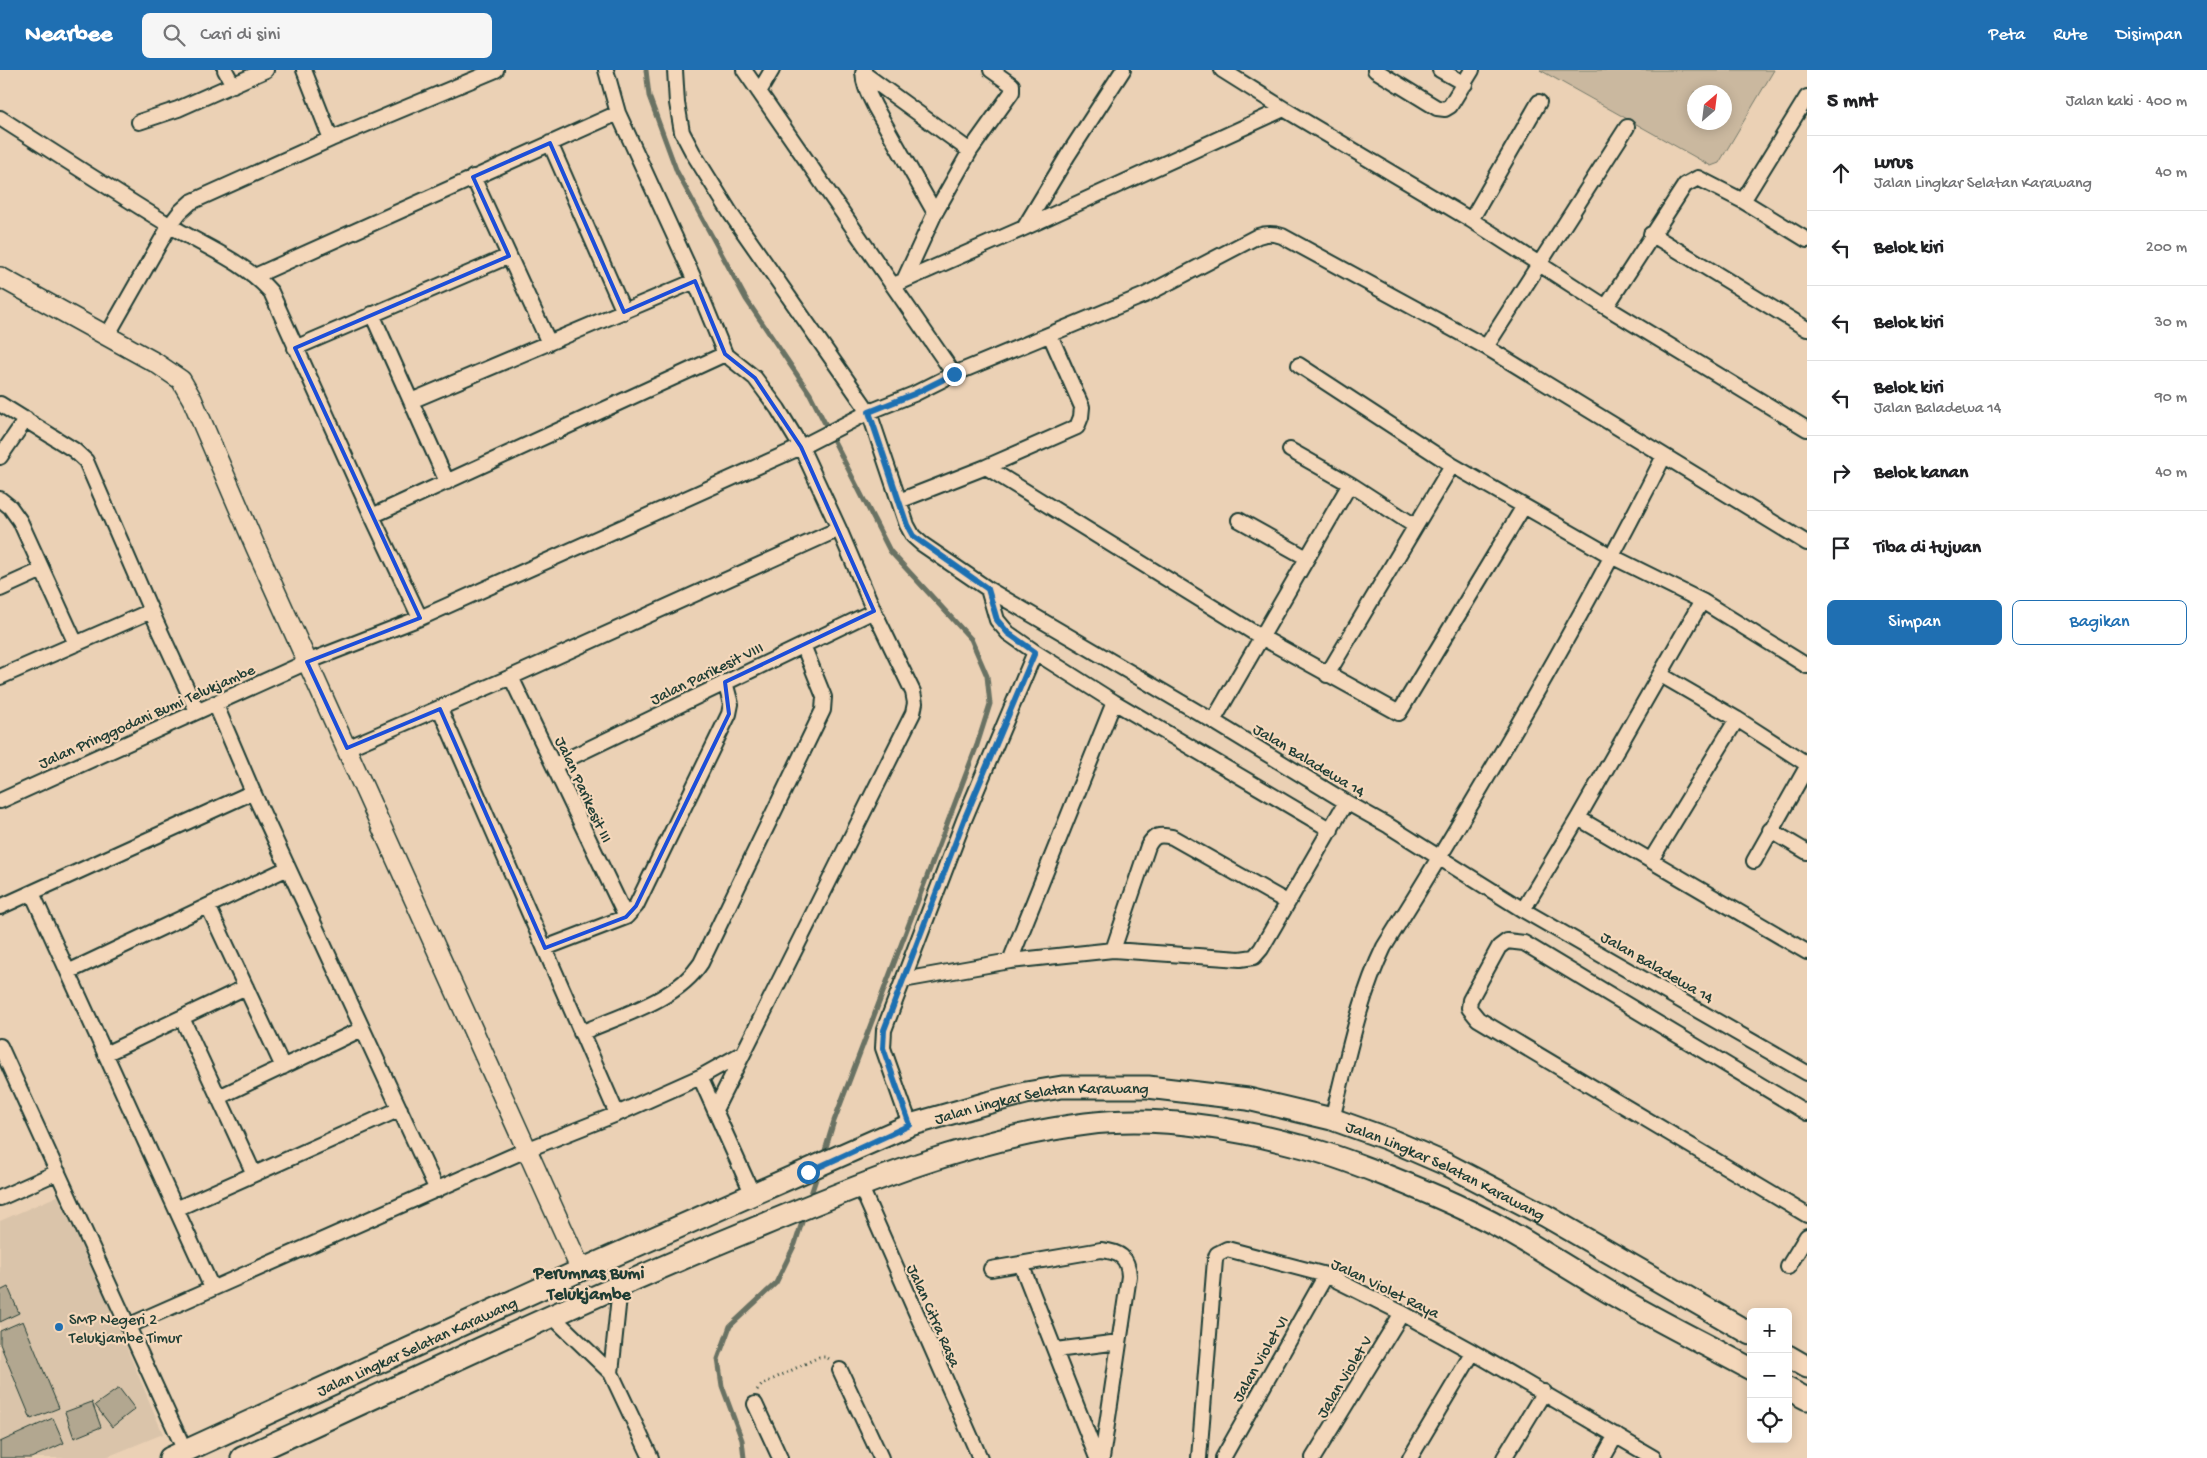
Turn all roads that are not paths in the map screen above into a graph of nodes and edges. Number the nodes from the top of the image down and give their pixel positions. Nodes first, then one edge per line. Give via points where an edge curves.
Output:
1 (225, 70) edge
2 (266, 70) edge
3 (304, 70) edge
4 (496, 70) edge
5 (606, 70) edge
6 (675, 70) edge
7 (744, 70) edge
8 (772, 70) edge
9 (991, 70) edge
10 (1123, 70) edge
11 (1222, 70) edge
12 (1375, 70) edge
13 (1440, 70) edge
14 (1472, 70) edge
15 (863, 72) edge
16 (233, 84) junction
17 (1465, 84) junction
18 (759, 92) junction
19 (1807, 97) edge
20 (1539, 102) dead end
21 (1284, 109) junction
22 (618, 113) junction
23 (0, 118) edge
24 (139, 122) dead end
25 (1627, 127) dead end
26 (331, 139) junction
27 (550, 143) junction
28 (970, 151) junction
29 (474, 177) junction
30 (1743, 202) junction
31 (935, 213) junction
32 (1471, 220) junction
33 (170, 226) junction
34 (1024, 228) junction
35 (1651, 234) junction
36 (1806, 238) edge
37 (509, 256) junction
38 (1537, 264) junction
39 (255, 276) junction
40 (0, 277) edge
41 (695, 281) junction
42 (900, 282) junction
43 (1606, 307) junction
44 (624, 312) junction
45 (372, 314) junction
46 (1807, 329) edge
47 (1050, 335) junction
48 (107, 336) junction
49 (549, 343) junction
50 (1486, 347) junction
51 (295, 348) junction
52 (725, 354) junction
53 (1299, 365) dead end
54 (954, 374) junction
55 (411, 401) junction
56 (0, 404) edge
57 (869, 412) junction
58 (26, 419) junction
59 (1807, 429) edge
60 (800, 447) junction
61 (1290, 450) dead end
62 (0, 456) edge
63 (1664, 456) junction
64 (1452, 465) junction
65 (986, 468) junction
66 (447, 482) junction
67 (1350, 484) junction
68 (0, 498) edge
69 (899, 501) junction
70 (1524, 506) junction
71 (372, 516) junction
72 (1239, 520) dead end
73 (1415, 526) junction
74 (839, 529) junction
75 (1807, 543) edge
76 (1613, 557) junction
77 (1307, 558) junction
78 (42, 570) junction
79 (0, 589) edge
80 (988, 589) junction
81 (1702, 601) junction
82 (151, 611) junction
83 (874, 611) junction
84 (420, 618) junction
85 (1261, 637) junction
86 (76, 644) junction
87 (803, 645) junction
88 (1035, 652) junction
89 (307, 662) junction
90 (1807, 666) edge
91 (1327, 675) junction
92 (1661, 675) junction
93 (0, 677) edge
94 (511, 677) junction
95 (725, 682) junction
96 (1114, 702) junction
97 (216, 703) junction
98 (440, 709) junction
99 (197, 711) junction
100 (1738, 719) junction
101 (1213, 720) junction
102 (347, 748) junction
103 (554, 765) junction
104 (1807, 765) edge
105 (252, 792) junction
106 (0, 801) edge
107 (1346, 802) junction
108 (1578, 818) junction
109 (1331, 830) junction
110 (1770, 830) junction
111 (1807, 852) edge
112 (1440, 856) junction
113 (1651, 860) junction
114 (1754, 861) dead end
115 (288, 868) junction
116 (32, 893) junction
117 (1287, 902) junction
118 (208, 906) junction
119 (0, 907) edge
120 (1523, 910) junction
121 (626, 917) junction
122 (545, 948) junction
123 (1113, 950) junction
124 (1807, 952) edge
125 (1010, 961) junction
126 (68, 972) junction
127 (903, 980) junction
128 (246, 987) junction
129 (182, 1018) junction
130 (362, 1028) junction
131 (581, 1033) junction
132 (0, 1046) edge
133 (743, 1053) junction
134 (105, 1054) junction
135 (283, 1067) junction
136 (1807, 1073) edge
137 (700, 1077) junction
138 (219, 1097) junction
139 (400, 1109) junction
140 (715, 1110) junction
141 (1807, 1113) edge
142 (617, 1114) junction
143 (1332, 1119) junction
144 (910, 1125) junction
145 (526, 1150) junction
146 (58, 1172) junction
147 (254, 1174) junction
148 (860, 1185) junction
149 (437, 1190) junction
150 (753, 1195) junction
151 (0, 1198) edge
152 (176, 1209) junction
153 (1807, 1215) edge
154 (1807, 1236) edge
155 (1021, 1264) junction
156 (1788, 1267) dead end
157 (991, 1269) dead end
158 (581, 1270) junction
159 (1326, 1275) junction
160 (620, 1287) junction
161 (212, 1288) junction
162 (1402, 1313) junction
163 (553, 1317) junction
164 (128, 1326) junction
165 (1747, 1332) edge
166 (1119, 1342) junction
167 (1056, 1350) junction
168 (1473, 1352) junction
169 (1792, 1358) edge
170 (1747, 1367) edge
171 (1807, 1367) edge
172 (840, 1370) road end
173 (611, 1373) junction
174 (1792, 1391) edge
175 (1544, 1392) junction
176 (1807, 1399) edge
177 (755, 1404) road end
178 (1616, 1435) junction
179 (177, 1454) edge
180 (1095, 1457) edge
181 (242, 1458) edge
182 (651, 1458) edge
183 (780, 1458) edge
184 (881, 1458) edge
185 (980, 1458) edge
186 (1199, 1458) edge
187 (1222, 1458) edge
188 (1313, 1458) edge
189 (1410, 1458) edge
190 (1504, 1458) edge
191 (1603, 1458) edge
192 (1654, 1458) edge

1 - 16 street
2 - 16 street
3 - 26 street
4 - 26 street
5 - 22 street
6 - 57 street, Jalan Baladewa 14 via 682,132 693,153 730,214
7 - 18 street
8 - 18 street
9 - 28 street via 1012,85 1012,92
10 - 34 street
11 - 21 street
12 - 17 street via 1437,108 1450,106
13 - 17 street
14 - 17 street
15 - 28 street
15 - 31 street via 875,107
16 - 24 street via 178,109
18 - 42 street
19 - 30 street
20 - 32 street
21 - 32 street
21 - 34 street
22 - 27 street
22 - 41 street
23 - 33 street
25 - 38 street
26 - 33 street via 191,202
27 - 29 street
27 - 44 street
28 - 31 street
29 - 37 street
29 - 39 street
30 - 35 street via 1698,178 1685,185
30 - 36 street
31 - 42 street
32 - 38 street
33 - 39 street
33 - 48 street
34 - 42 street
35 - 43 street
35 - 46 street
37 - 45 street
37 - 49 street
38 - 43 street
38 - 50 street
39 - 51 street via 271,292
40 - 48 street
41 - 44 street
41 - 52 street
42 - 54 street
43 - 59 street
44 - 49 street
45 - 51 street
45 - 55 street
47 - 50 street, Jalan Pringgodani Bumi Telukjambe via 1145,295 1258,236 1273,233
47 - 54 street, Jalan Pringgodani Bumi Telukjambe
47 - 65 street via 1082,407 1082,417 1077,427
48 - 89 street via 181,380
49 - 55 street
50 - 63 street
51 - 71 street
52 - 60 street via 755,378
52 - 66 street
53 - 64 street
54 - 57 street, Jalan Pringgodani Bumi Telukjambe
55 - 66 street
56 - 58 street
57 - 60 street, Jalan Pringgodani Bumi Telukjambe
57 - 69 street, Jalan Baladewa 14
58 - 62 street
58 - 82 street via 86,461
60 - 74 street
60 - 84 street, Jalan Pringgodani Bumi Telukjambe
61 - 67 street
63 - 75 street
63 - 76 street
64 - 70 street
64 - 73 street
65 - 69 street
65 - 85 street
66 - 71 street
67 - 73 street
67 - 77 street
68 - 78 street via 20,521
69 - 80 street, Jalan Baladewa 14 via 913,536
70 - 76 street
70 - 91 street via 1400,713
71 - 84 street
72 - 77 street
73 - 91 street
74 - 83 street
74 - 94 street
76 - 81 street
76 - 112 street
77 - 85 street
78 - 79 street
78 - 86 street
80 - 88 street via 997,620 1008,633
80 - 101 street, Jalan Baladewa 14
81 - 90 street
81 - 92 street
82 - 86 street
82 - 99 street
83 - 87 street, Jalan Parikesit VIII
83 - 133 street via 913,692 913,713
84 - 89 street, Jalan Pringgodani Bumi Telukjambe
85 - 91 street
85 - 101 street
86 - 93 street
87 - 95 street, Jalan Parikesit VIII
87 - 131 street via 824,697 823,710 701,963 694,974 670,994
88 - 96 street
88 - 127 street via 964,820
89 - 97 street, Jalan Pringgodani Bumi Telukjambe
89 - 102 street
92 - 100 street
92 - 108 street
94 - 98 street
94 - 103 street, Jalan Parikesit III
95 - 103 street, Jalan Parikesit VIII
95 - 121 street via 731,704 729,714 642,896
96 - 109 street
96 - 125 street
97 - 99 street, Jalan Pringgodani Bumi Telukjambe
97 - 105 street
98 - 102 street
98 - 122 street
99 - 106 street, Jalan Pringgodani Bumi Telukjambe
100 - 104 street
100 - 113 street
101 - 107 street, Jalan Baladewa 14
102 - 145 street
103 - 121 street, Jalan Parikesit III
104 - 110 street
105 - 115 street
105 - 116 street
107 - 109 street
107 - 112 street, Jalan Baladewa 14
108 - 113 street
108 - 120 street
109 - 117 street
110 - 111 street
110 - 114 street
112 - 120 street, Jalan Baladewa 14
112 - 143 street via 1375,967 1361,1007
113 - 124 street
115 - 118 street
115 - 130 street
116 - 119 street
116 - 126 street
117 - 123 street via 1261,949 1247,959
117 - 123 street via 1172,837 1161,834 1153,837 1148,846
118 - 126 street
118 - 128 street
120 - 136 street, Jalan Baladewa 14
121 - 122 street
122 - 131 street
123 - 125 street
125 - 127 street
126 - 134 street
127 - 144 street via 882,1039
128 - 129 street
128 - 135 street
129 - 134 street
129 - 138 street
130 - 135 street
130 - 139 street
131 - 142 street
132 - 146 street
133 - 137 street
133 - 140 street
134 - 152 street
135 - 138 street
137 - 140 street
137 - 142 street
138 - 147 street
139 - 147 street
139 - 149 street
140 - 150 street
141 - 153 street via 1524,943 1507,941 1499,947 1470,1000 1469,1008 1478,1019
142 - 145 street
143 - 144 main road, Jalan Lingkar Selatan Karawang via 1248,1099 1148,1087 1105,1086 1062,1087 1026,1093
143 - 165 main road, Jalan Lingkar Selatan Karawang via 1415,1150 1482,1182
144 - 150 main road, Jalan Lingkar Selatan Karawang
145 - 149 street
145 - 158 street
146 - 151 street
146 - 164 street
147 - 152 street
148 - 160 main road, Jalan Lingkar Selatan Karawang
148 - 170 main road, Jalan Lingkar Selatan Karawang via 1008,1139 1086,1124 1133,1120 1211,1126 1307,1148 1456,1205
148 - 185 street, Jalan Citra Rasa
149 - 161 street
150 - 158 main road, Jalan Lingkar Selatan Karawang
152 - 161 street
154 - 156 street
155 - 157 street
155 - 166 street via 1101,1250 1114,1251 1125,1258 1129,1276
155 - 167 street
158 - 179 main road, Jalan Lingkar Selatan Karawang
159 - 162 street, Jalan Violet Raya
159 - 186 street, Jalan Violet Raya via 1227,1249 1217,1254
159 - 187 street, Jalan Violet VI
160 - 163 main road, Jalan Lingkar Selatan Karawang
160 - 173 street
161 - 164 street
162 - 168 street, Jalan Violet Raya
162 - 188 street, Jalan Violet V
163 - 173 street
163 - 181 main road, Jalan Lingkar Selatan Karawang
164 - 179 street
166 - 167 street
166 - 180 street
167 - 180 street
168 - 175 street, Jalan Violet Raya
168 - 189 street
169 - 171 main road
172 - 184 street
173 - 182 street
174 - 176 main road
175 - 178 street, Jalan Violet Raya
175 - 190 street
177 - 183 street
178 - 191 street
178 - 192 street, Jalan Violet Raya

